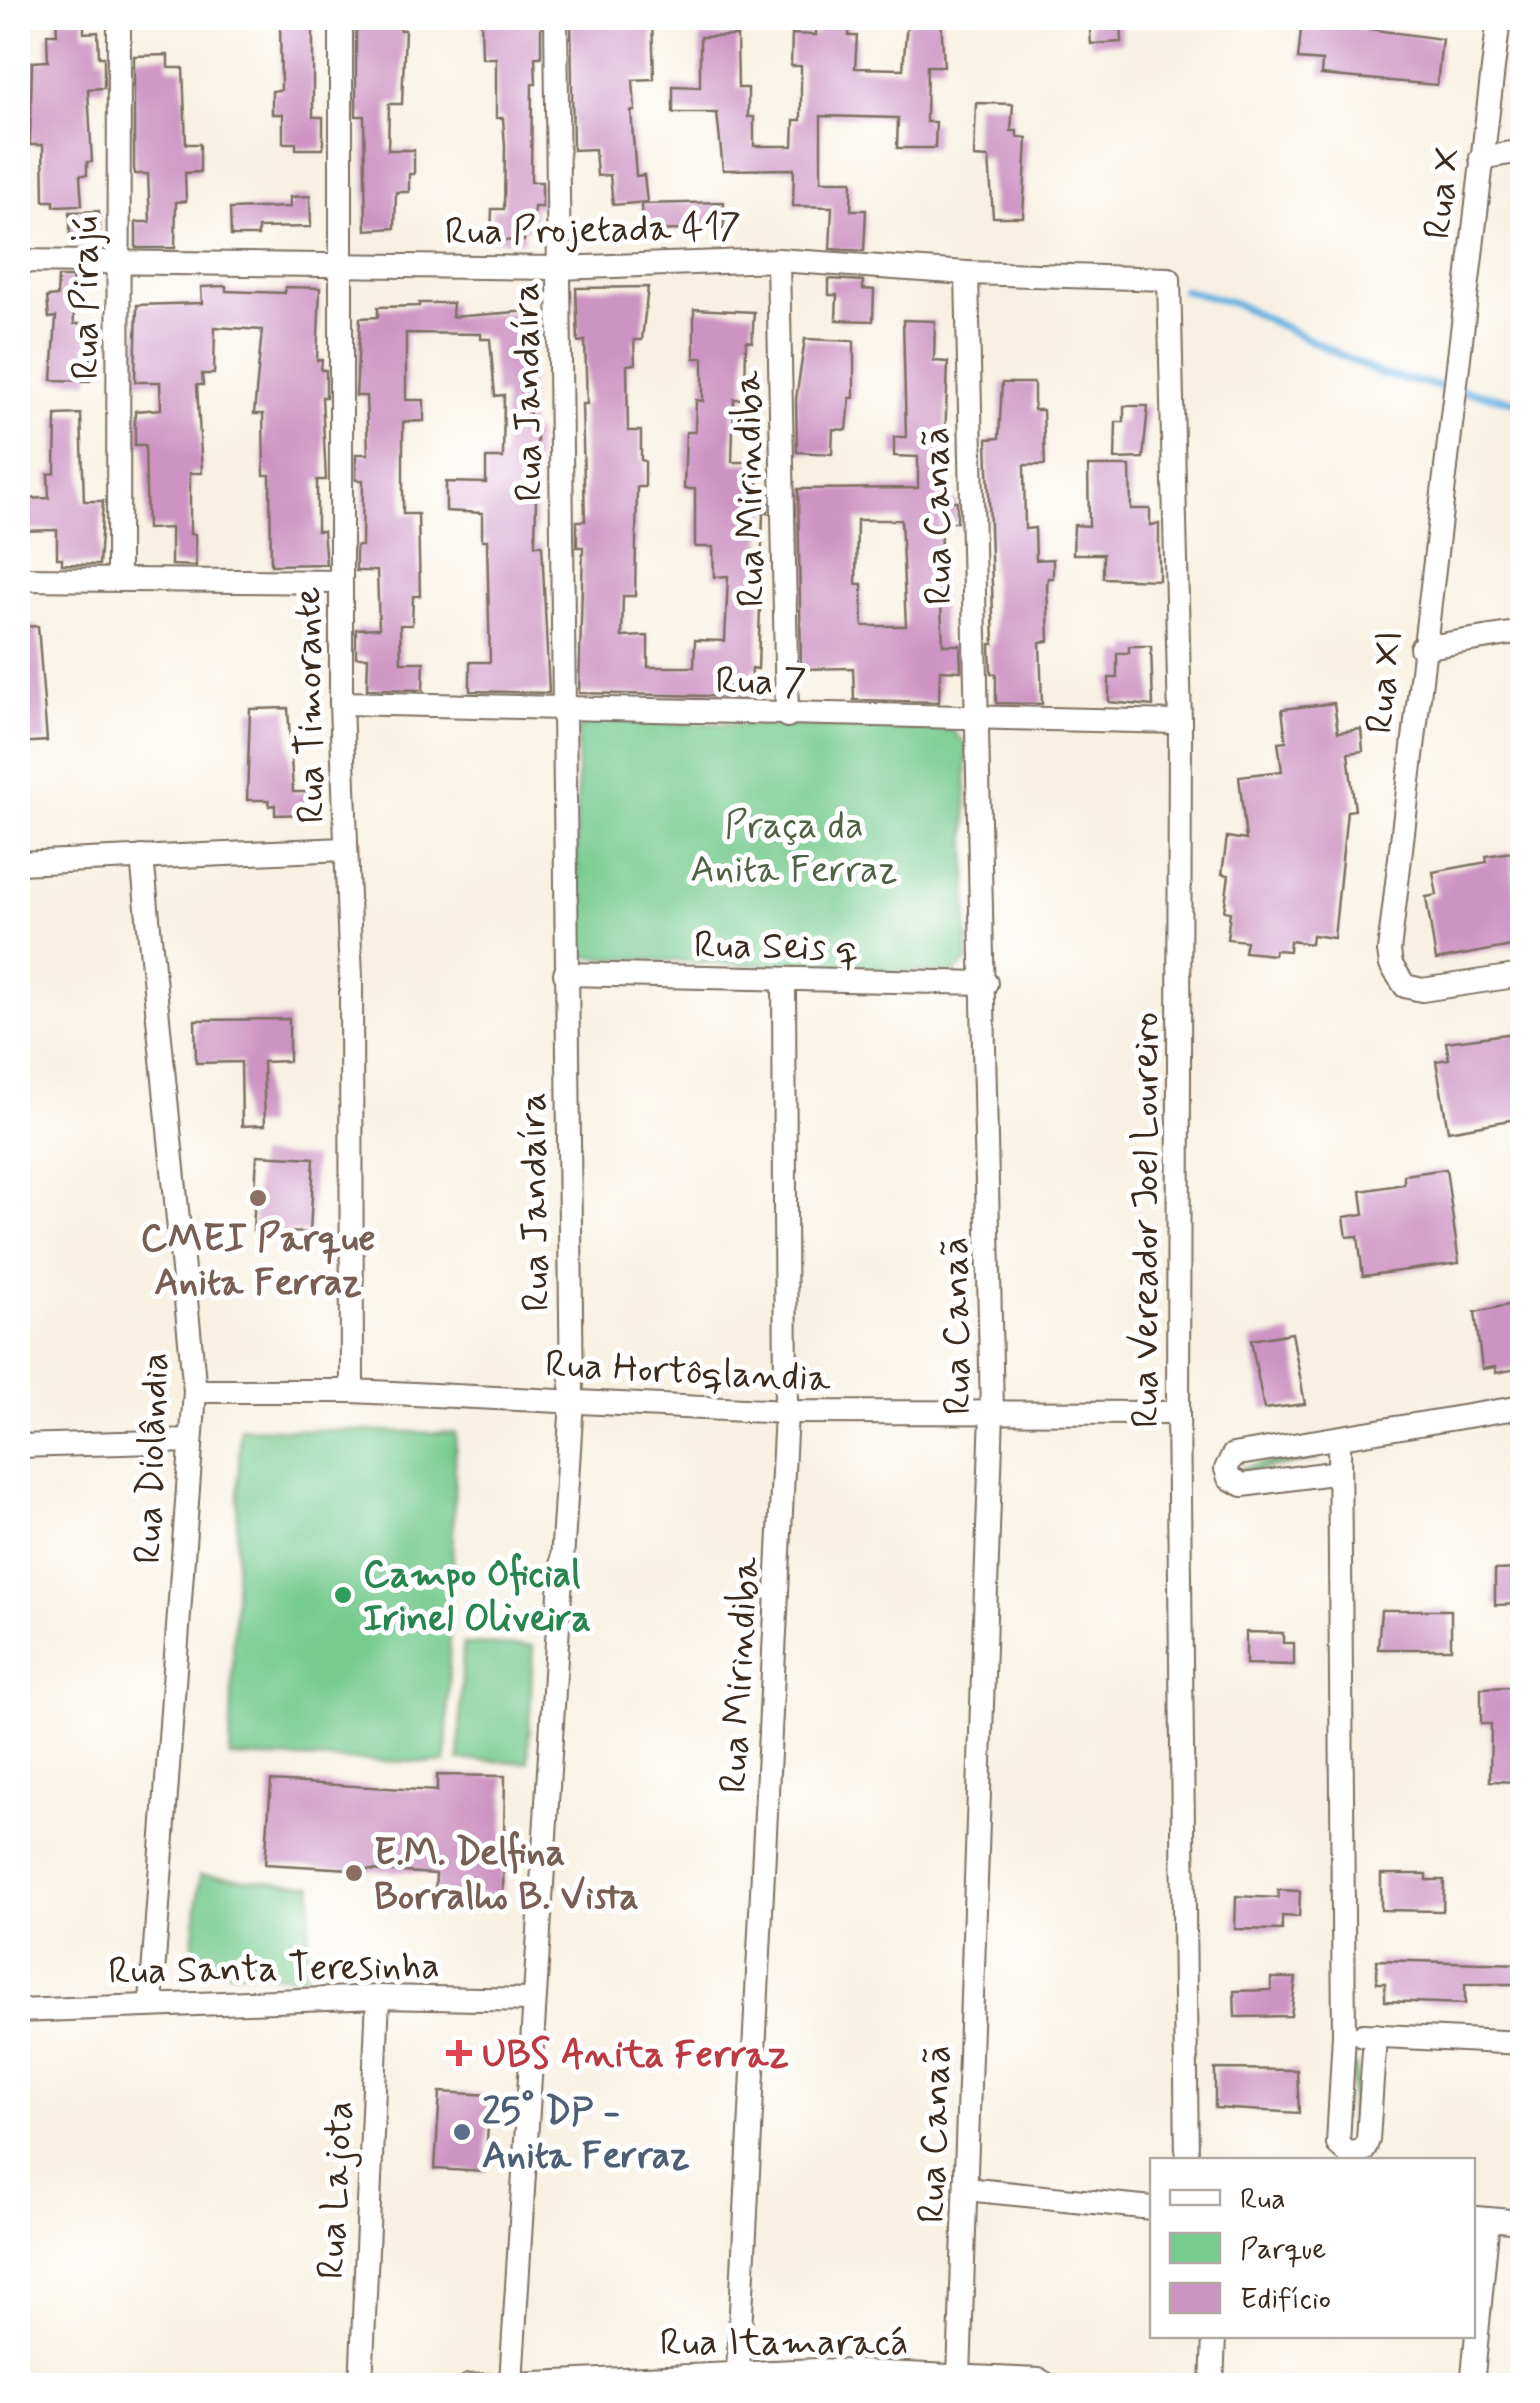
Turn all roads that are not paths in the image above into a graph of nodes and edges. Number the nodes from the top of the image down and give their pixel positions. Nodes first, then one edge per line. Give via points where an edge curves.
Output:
1 (120, 18) edge
2 (341, 18) edge
3 (556, 18) edge
4 (1499, 18) edge
5 (1522, 151) edge
6 (1480, 158) junction
7 (778, 260) junction
8 (18, 261) edge
9 (120, 262) junction
10 (343, 264) junction
11 (559, 268) junction
12 (967, 273) junction
13 (1169, 279) joint
14 (1453, 386) joint
15 (118, 578) junction
16 (18, 579) edge
17 (341, 582) junction
18 (1522, 632) edge
19 (1421, 648) junction
20 (341, 702) junction
21 (565, 711) junction
22 (787, 716) junction
23 (974, 717) junction
24 (1180, 722) junction
25 (345, 849) junction
26 (142, 857) junction
27 (18, 863) edge
28 (565, 974) junction
29 (1522, 975) edge
30 (784, 982) junction
31 (986, 983) junction
32 (352, 1390) junction
33 (195, 1391) junction
34 (572, 1400) junction
35 (1522, 1407) edge
36 (786, 1412) junction
37 (992, 1412) junction
38 (1178, 1413) junction
39 (1340, 1440) junction
40 (190, 1441) junction
41 (18, 1446) edge
42 (1339, 1472) junction
43 (378, 1997) junction
44 (532, 2000) junction
45 (152, 2003) junction
46 (18, 2011) edge
47 (1344, 2034) junction
48 (1375, 2035) junction
49 (1522, 2043) edge
50 (1187, 2158) edge
51 (966, 2189) junction
52 (1150, 2208) edge
53 (1480, 2219) edge
54 (1522, 2222) edge
55 (1475, 2323) edge
56 (1214, 2338) edge
57 (1474, 2338) edge
58 (738, 2372) junction
59 (959, 2377) junction
60 (816, 2378) edge
61 (552, 2382) edge
62 (511, 2383) junction
63 (1044, 2383) edge
64 (360, 2386) edge
65 (469, 2386) edge
66 (1212, 2386) edge
67 (1472, 2386) edge

1 - 9 street, Rua Pirajú
2 - 10 street, Rua Timorante
3 - 11 street, Rua Jandaíra
4 - 6 street, Rua X
5 - 6 street
6 - 14 street, Rua X
7 - 11 street, Rua Projetada 417
7 - 12 street, Rua Projetada 417
7 - 22 street, Rua Mirindiba
8 - 9 street, Rua Projetada 417
9 - 10 street, Rua Projetada 417
9 - 15 street, Rua Pirajú
10 - 11 street, Rua Projetada 417
10 - 17 street, Rua Timorante
11 - 21 street, Rua Jandaíra
12 - 13 street, Rua Projetada 417
12 - 23 street, Rua Canaã
13 - 24 street, Rua Vereador Joel Loureiro
14 - 19 street, Rua XI
15 - 16 street
15 - 17 street
17 - 20 street, Rua Timorante
18 - 19 street
19 - 29 street, Rua XI via 1389,950 1405,986 1422,990
20 - 21 street, Rua 7
20 - 25 street, Rua Timorante
21 - 22 street, Rua 7
21 - 28 street, Rua Jandaíra
22 - 23 street, Rua 7
23 - 24 street, Rua 7
23 - 31 street, Rua Canaã
24 - 38 street, Rua Vereador Joel Loureiro
25 - 26 street
25 - 32 street, Rua Timorante
26 - 27 street
26 - 33 street, Rua Diolândia
28 - 30 street, Rua Seis q
28 - 34 street, Rua Jandaíra
30 - 31 street, Rua Seis q
30 - 36 street, Rua Mirindiba
31 - 37 street, Rua Canaã
32 - 33 street, Rua Hortôqlandia
32 - 34 street, Rua Hortôqlandia
33 - 40 street, Rua Diolândia
34 - 36 street, Rua Hortôqlandia
34 - 44 street, Rua Jandaíra
35 - 39 street
36 - 37 street, Rua Hortôqlandia
36 - 58 street, Rua Mirindiba
37 - 38 street, Rua Hortôqlandia
37 - 51 street, Rua Canaã
38 - 50 street, Rua Vereador Joel Loureiro
39 - 42 street
39 - 42 street via 1234,1456 1226,1468 1243,1485
40 - 41 street
40 - 45 street, Rua Diolândia
42 - 47 street
43 - 44 street, Rua Santa Teresinha
43 - 45 street, Rua Santa Teresinha
43 - 64 street, Rua Lajota
44 - 62 street, Rua Jandaíra
45 - 46 street, Rua Santa Teresinha
47 - 48 street
47 - 48 street via 1338,2144 1354,2154 1368,2140
48 - 49 street
51 - 52 street
51 - 59 street, Rua Canaã
53 - 54 street
53 - 55 street
56 - 66 street
57 - 67 street
58 - 60 street, Rua Itamaracá
58 - 61 street, Rua Itamaracá
59 - 60 street, Rua Itamaracá
59 - 63 street, Rua Itamaracá
61 - 62 street, Rua Itamaracá
62 - 65 street, Rua Itamaracá

